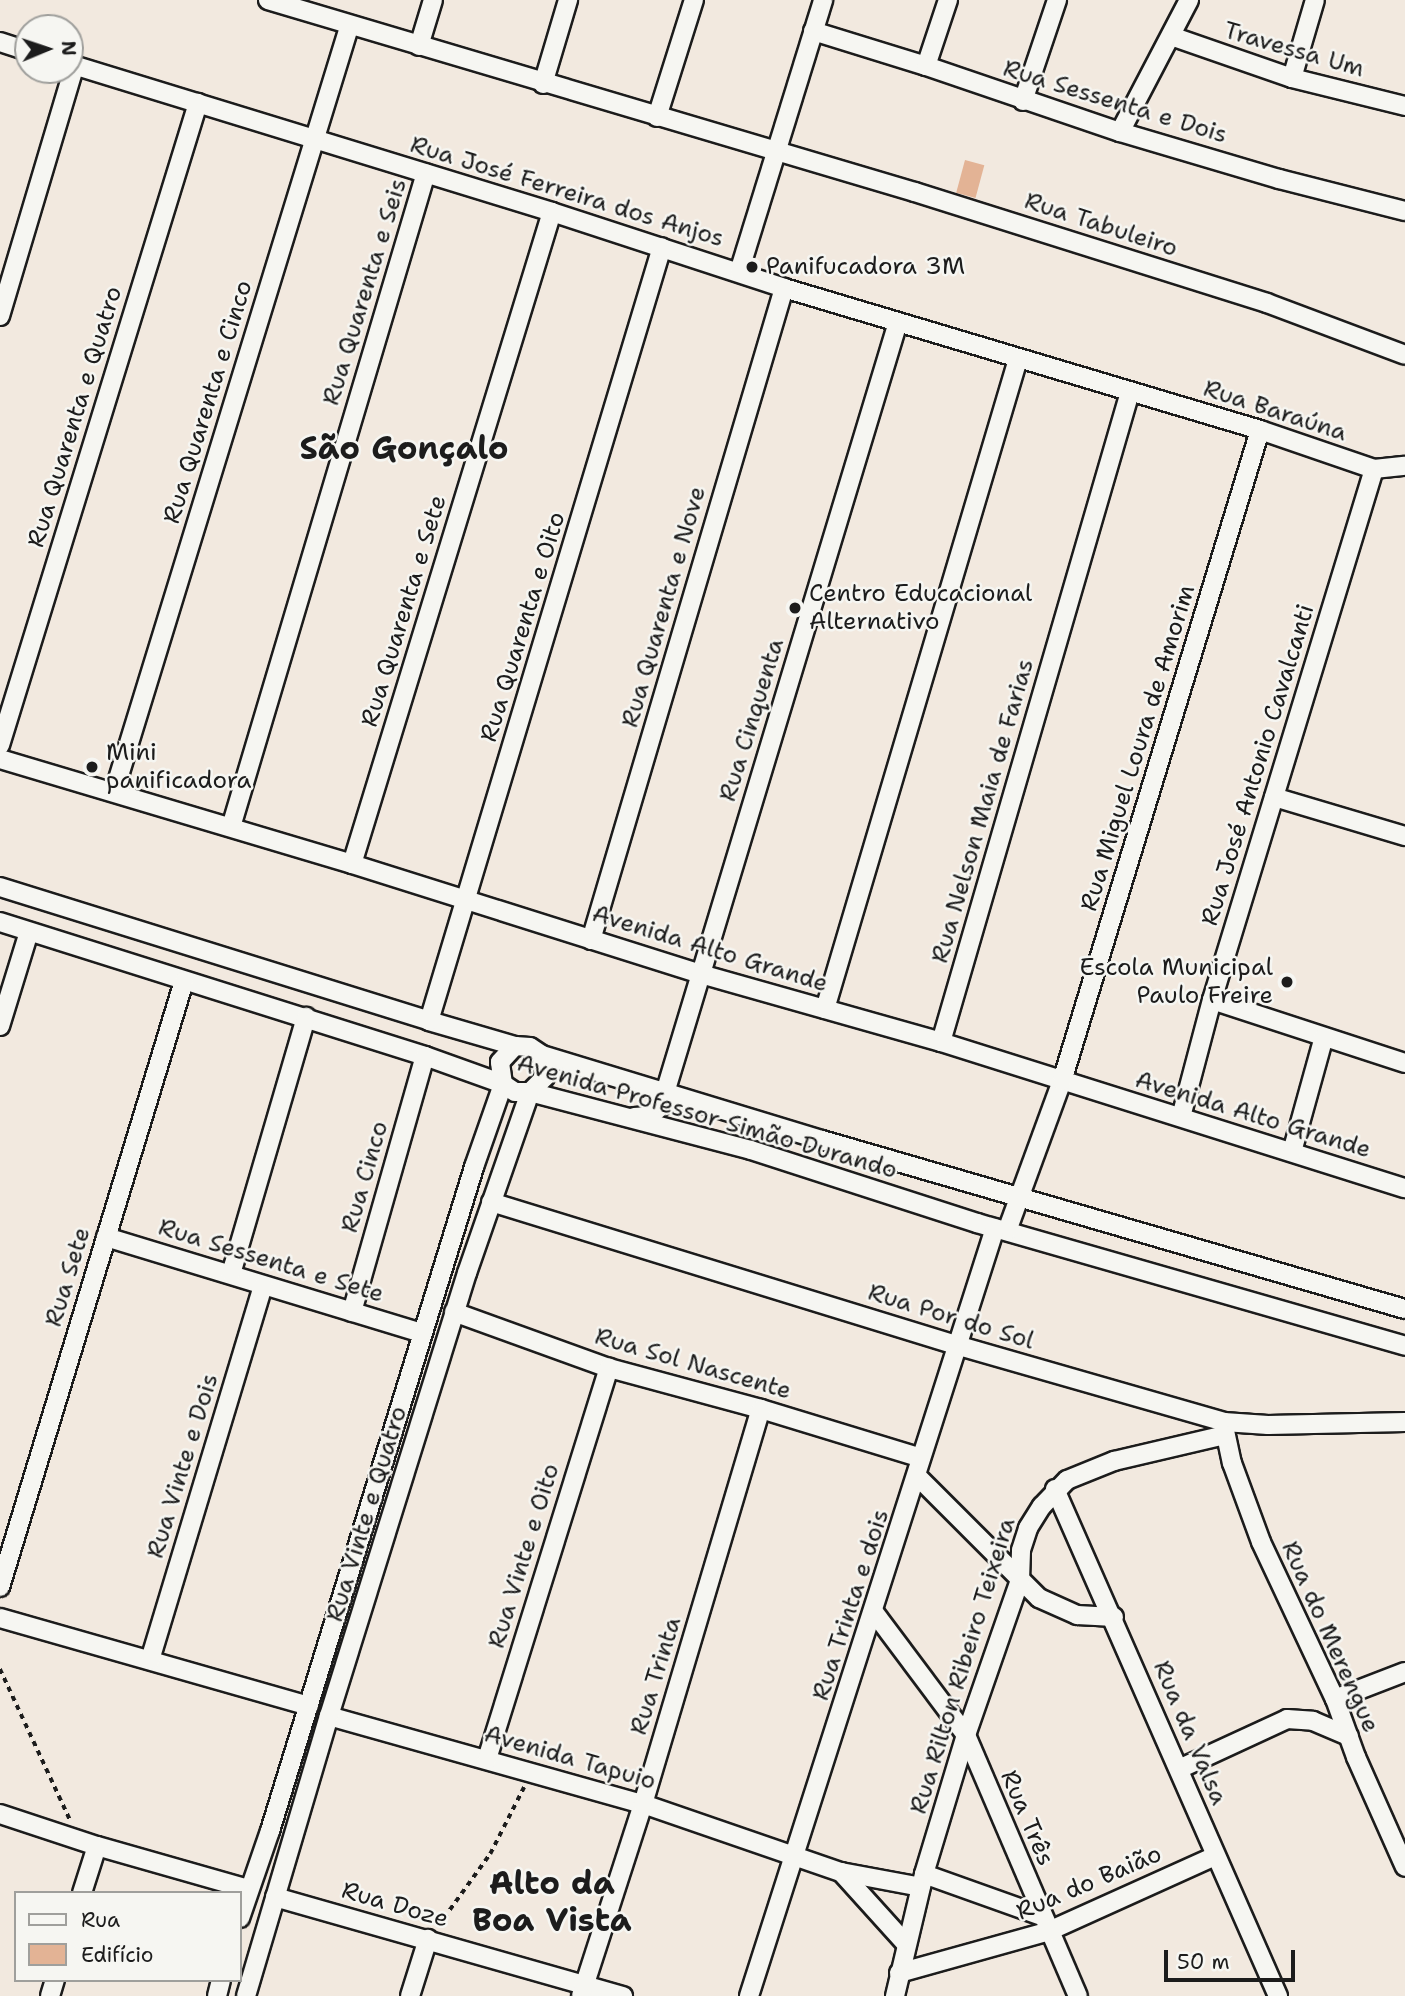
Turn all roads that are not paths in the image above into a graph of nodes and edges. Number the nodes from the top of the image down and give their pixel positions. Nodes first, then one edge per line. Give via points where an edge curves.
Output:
1 (268, 0) edge
2 (433, 0) edge
3 (568, 0) edge
4 (694, 0) edge
5 (823, 0) edge
6 (948, 0) edge
7 (1057, 0) edge
8 (1189, 0) edge
9 (1315, 0) edge
10 (310, 7) edge
11 (349, 27) junction
12 (813, 31) junction
13 (1171, 36) junction
14 (419, 46) junction
15 (926, 66) junction
16 (84, 69) edge
17 (1292, 78) junction
18 (67, 84) edge
19 (543, 84) junction
20 (1023, 101) junction
21 (198, 103) junction
22 (1405, 106) edge
23 (657, 117) junction
24 (1120, 132) junction
25 (314, 139) junction
26 (778, 151) junction
27 (426, 173) junction
28 (1405, 211) edge
29 (552, 212) junction
30 (662, 247) junction
31 (738, 272) junction
32 (784, 288) junction
33 (0, 316) edge
34 (898, 322) junction
35 (1405, 355) edge
36 (1018, 359) junction
37 (1130, 392) junction
38 (1260, 430) junction
39 (1405, 466) edge
40 (1374, 469) junction
41 (0, 745) edge
42 (0, 760) edge
43 (114, 792) junction
44 (1274, 797) junction
45 (231, 827) junction
46 (1405, 836) edge
47 (352, 864) junction
48 (0, 887) edge
49 (467, 900) junction
50 (0, 922) edge
51 (29, 932) junction
52 (591, 940) junction
53 (701, 974) junction
54 (184, 981) junction
55 (1212, 1000) junction
56 (825, 1009) junction
57 (306, 1017) junction
58 (429, 1021) junction
59 (0, 1026) edge
60 (1324, 1037) junction
61 (941, 1042) junction
62 (515, 1046) junction
63 (542, 1055) junction
64 (425, 1056) junction
65 (1405, 1063) edge
66 (1062, 1081) junction
67 (503, 1084) junction
68 (530, 1092) junction
69 (665, 1092) junction
70 (624, 1116) junction
71 (1181, 1117) junction
72 (1292, 1152) junction
73 (474, 1167) junction
74 (501, 1175) junction
75 (1405, 1188) edge
76 (1020, 1198) junction
77 (491, 1202) junction
78 (1001, 1229) junction
79 (106, 1237) junction
80 (232, 1274) junction
81 (263, 1286) junction
82 (1405, 1309) edge
83 (352, 1312) junction
84 (454, 1312) junction
85 (422, 1334) junction
86 (956, 1345) junction
87 (1405, 1346) edge
88 (608, 1368) junction
89 (761, 1409) junction
90 (1405, 1422) edge
91 (1225, 1429) junction
92 (921, 1458) junction
93 (918, 1477) junction
94 (1055, 1489) junction
95 (1020, 1580) junction
96 (0, 1587) edge
97 (874, 1612) junction
98 (1114, 1617) junction
99 (0, 1618) edge
100 (150, 1660) junction
101 (1405, 1672) edge
102 (318, 1674) junction
103 (341, 1680) junction
104 (1335, 1699) junction
105 (309, 1706) junction
106 (328, 1716) junction
107 (965, 1735) junction
108 (1349, 1735) junction
109 (487, 1759) junction
110 (1179, 1769) junction
111 (643, 1804) junction
112 (0, 1814) edge
113 (91, 1844) junction
114 (795, 1856) junction
115 (1215, 1856) junction
116 (1405, 1867) edge
117 (841, 1872) junction
118 (923, 1881) junction
119 (248, 1889) junction
120 (82, 1891) edge
121 (275, 1897) junction
122 (242, 1911) edge
123 (1046, 1924) junction
124 (428, 1940) junction
125 (906, 1944) junction
126 (900, 1973) junction
127 (582, 1990) edge
128 (246, 1996) edge
129 (410, 1996) edge
130 (623, 1996) edge
131 (749, 1996) edge
132 (895, 1996) edge
133 (1078, 1996) edge
134 (1278, 1996) edge

1 - 10 street, Rua Tabuleiro
2 - 14 street
3 - 19 street
4 - 23 street
5 - 12 street
6 - 15 street
7 - 20 street
8 - 13 street
9 - 17 street
10 - 11 street, Rua Tabuleiro
11 - 14 street, Rua Tabuleiro
11 - 25 street, Rua Quarenta e Cinco
12 - 15 street, Rua Sessenta e Dois
12 - 26 street
13 - 17 street, Travessa Um
13 - 24 street
14 - 19 street, Rua Tabuleiro
15 - 20 street, Rua Sessenta e Dois
16 - 21 street, Rua José Ferreira dos Anjos
17 - 22 street, Travessa Um
18 - 33 street
19 - 23 street, Rua Tabuleiro
20 - 24 street, Rua Sessenta e Dois
21 - 25 street, Rua José Ferreira dos Anjos
21 - 41 street, Rua Quarenta e Quatro
23 - 26 street, Rua Tabuleiro
24 - 28 street, Rua Sessenta e Dois
25 - 27 street, Rua José Ferreira dos Anjos
25 - 43 street, Rua Quarenta e Cinco
26 - 31 street
26 - 35 street, Rua Tabuleiro via 1267,303
27 - 29 street, Rua José Ferreira dos Anjos
27 - 45 street, Rua Quarenta e Seis
29 - 30 street, Rua José Ferreira dos Anjos
29 - 47 street, Rua Quarenta e Sete
30 - 31 street, Rua José Ferreira dos Anjos
30 - 49 street, Rua Quarenta e Oito
31 - 32 street, Rua José Ferreira dos Anjos
32 - 34 street, Rua José Ferreira dos Anjos
32 - 52 street, Rua Quarenta e Nove
34 - 36 street, Rua José Ferreira dos Anjos
34 - 53 street, Rua Cinquenta
36 - 37 street, Rua José Ferreira dos Anjos
36 - 56 street
37 - 38 street, Rua Baraúna
37 - 61 street, Rua Nelson Maia de Farias
38 - 40 street, Rua Baraúna
38 - 66 street, Rua Miguel Loura de Amorim
39 - 40 street, Rua Baraúna
40 - 44 street, Rua José Antonio Cavalcanti
42 - 43 street, Avenida Alto Grande
43 - 45 street, Avenida Alto Grande
44 - 46 street
44 - 55 street, Rua José Antonio Cavalcanti
45 - 47 street, Avenida Alto Grande
47 - 49 street, Avenida Alto Grande
48 - 58 street, Avenida Professor Simão Durando
49 - 52 street, Avenida Alto Grande
49 - 58 street, Rua Quarenta e Oito
50 - 51 street, Avenida Professor Simão Durando
51 - 54 street, Avenida Professor Simão Durando
51 - 59 street
52 - 53 street, Avenida Alto Grande
53 - 56 street, Avenida Alto Grande
53 - 69 street, Rua Cinquenta
54 - 57 street, Avenida Professor Simão Durando
54 - 79 street, Rua Sete
55 - 60 street
55 - 71 street, Rua José Antonio Cavalcanti
56 - 61 street, Avenida Alto Grande
57 - 64 street, Avenida Professor Simão Durando
57 - 80 street
58 - 62 street, Avenida Professor Simão Durando
60 - 65 street
60 - 72 street
61 - 66 street, Avenida Alto Grande
62 - 63 street, Avenida Professor Simão Durando via 530,1047
62 - 67 street, Rua Vinte e Quatro via 500,1062
63 - 68 street, Rua Vinte e Quatro via 545,1077
63 - 69 street, Avenida Professor Simão Durando
64 - 67 street, Avenida Professor Simão Durando
64 - 83 street, Rua Cinco
66 - 71 street, Avenida Alto Grande
66 - 76 street, Rua Miguel Loura de Amorim
67 - 68 street, Avenida Professor Simão Durando via 515,1092
67 - 73 street, Rua Vinte e Quatro
68 - 70 street, Avenida Professor Simão Durando
68 - 74 street, Rua Vinte e Quatro
69 - 70 street via 656,1112
69 - 76 street, Avenida Professor Simão Durando
70 - 78 street, Avenida Professor Simão Durando via 751,1150
71 - 72 street, Avenida Alto Grande
72 - 75 street, Avenida Alto Grande
73 - 74 street
73 - 85 street, Rua Vinte e Quatro
74 - 77 street, Rua Vinte e Quatro
76 - 78 street, Rua Trinta e dois
76 - 82 street, Avenida Professor Simão Durando
77 - 84 street, Rua Vinte e Quatro
77 - 86 street, Rua Por do Sol
78 - 86 street, Rua Trinta e dois
78 - 87 street, Avenida Professor Simão Durando
79 - 80 street, Rua Sessenta e Sete
79 - 96 street, Rua Sete
80 - 81 street, Rua Sessenta e Sete
81 - 83 street, Rua Sessenta e Sete
81 - 100 street, Rua Vinte e Dois
83 - 85 street, Rua Sessenta e Sete
84 - 88 street, Rua Sol Nascente
84 - 103 street, Rua Vinte e Quatro
85 - 102 street, Rua Vinte e Quatro
86 - 91 street, Rua Por do Sol
86 - 92 street, Rua Trinta e dois
88 - 89 street, Rua Sol Nascente
88 - 109 street, Rua Vinte e Oito
89 - 92 street, Rua Sol Nascente
89 - 111 street, Rua Trinta
90 - 91 street, Rua Por do Sol
91 - 94 street, Rua Rilton Ribeiro Teixeira via 1099,1466
91 - 104 street, Rua do Merengue via 1261,1542
92 - 93 street, Rua Trinta e dois
93 - 95 street
93 - 97 street, Rua Trinta e dois
94 - 95 street, Rua Rilton Ribeiro Teixeira via 1028,1528 1021,1550
94 - 98 street, Rua da Valsa
95 - 98 street via 1039,1598 1058,1607 1089,1617
95 - 107 street, Rua Rilton Ribeiro Teixeira
97 - 107 street, Rua Três
97 - 114 street, Rua Trinta e dois
98 - 110 street, Rua da Valsa
99 - 100 street
100 - 105 street
101 - 104 street
102 - 103 street
102 - 105 street, Rua Vinte e Quatro
103 - 106 street, Rua Vinte e Quatro
104 - 108 street, Rua do Merengue
105 - 119 street, Rua Vinte e Quatro
106 - 109 street, Avenida Tapuio
106 - 121 street, Rua Vinte e Quatro
107 - 118 street, Rua Rilton Ribeiro Teixeira
107 - 123 street, Rua Três
108 - 110 street via 1313,1721 1287,1719
108 - 116 street, Rua do Merengue
109 - 111 street, Avenida Tapuio
110 - 115 street, Rua da Valsa
111 - 114 street, Avenida Tapuio
111 - 127 street, Rua Trinta
112 - 113 street
113 - 119 street
113 - 120 street
114 - 117 street, Avenida Tapuio
114 - 131 street, Rua Trinta e dois
115 - 123 street, Rua do Baião
115 - 134 street, Rua da Valsa
117 - 118 street, Avenida Tapuio
117 - 125 street
118 - 123 street, Avenida Tapuio
118 - 125 street, Rua Rilton Ribeiro Teixeira
119 - 122 street, Rua Vinte e Quatro
121 - 124 street, Rua Doze
121 - 128 street, Rua Vinte e Quatro
123 - 126 street, Rua do Baião
123 - 133 street, Rua Três
124 - 127 street, Rua Doze
124 - 129 street
125 - 126 street, Rua Rilton Ribeiro Teixeira
126 - 132 street, Rua Rilton Ribeiro Teixeira
127 - 130 street, Rua Doze

